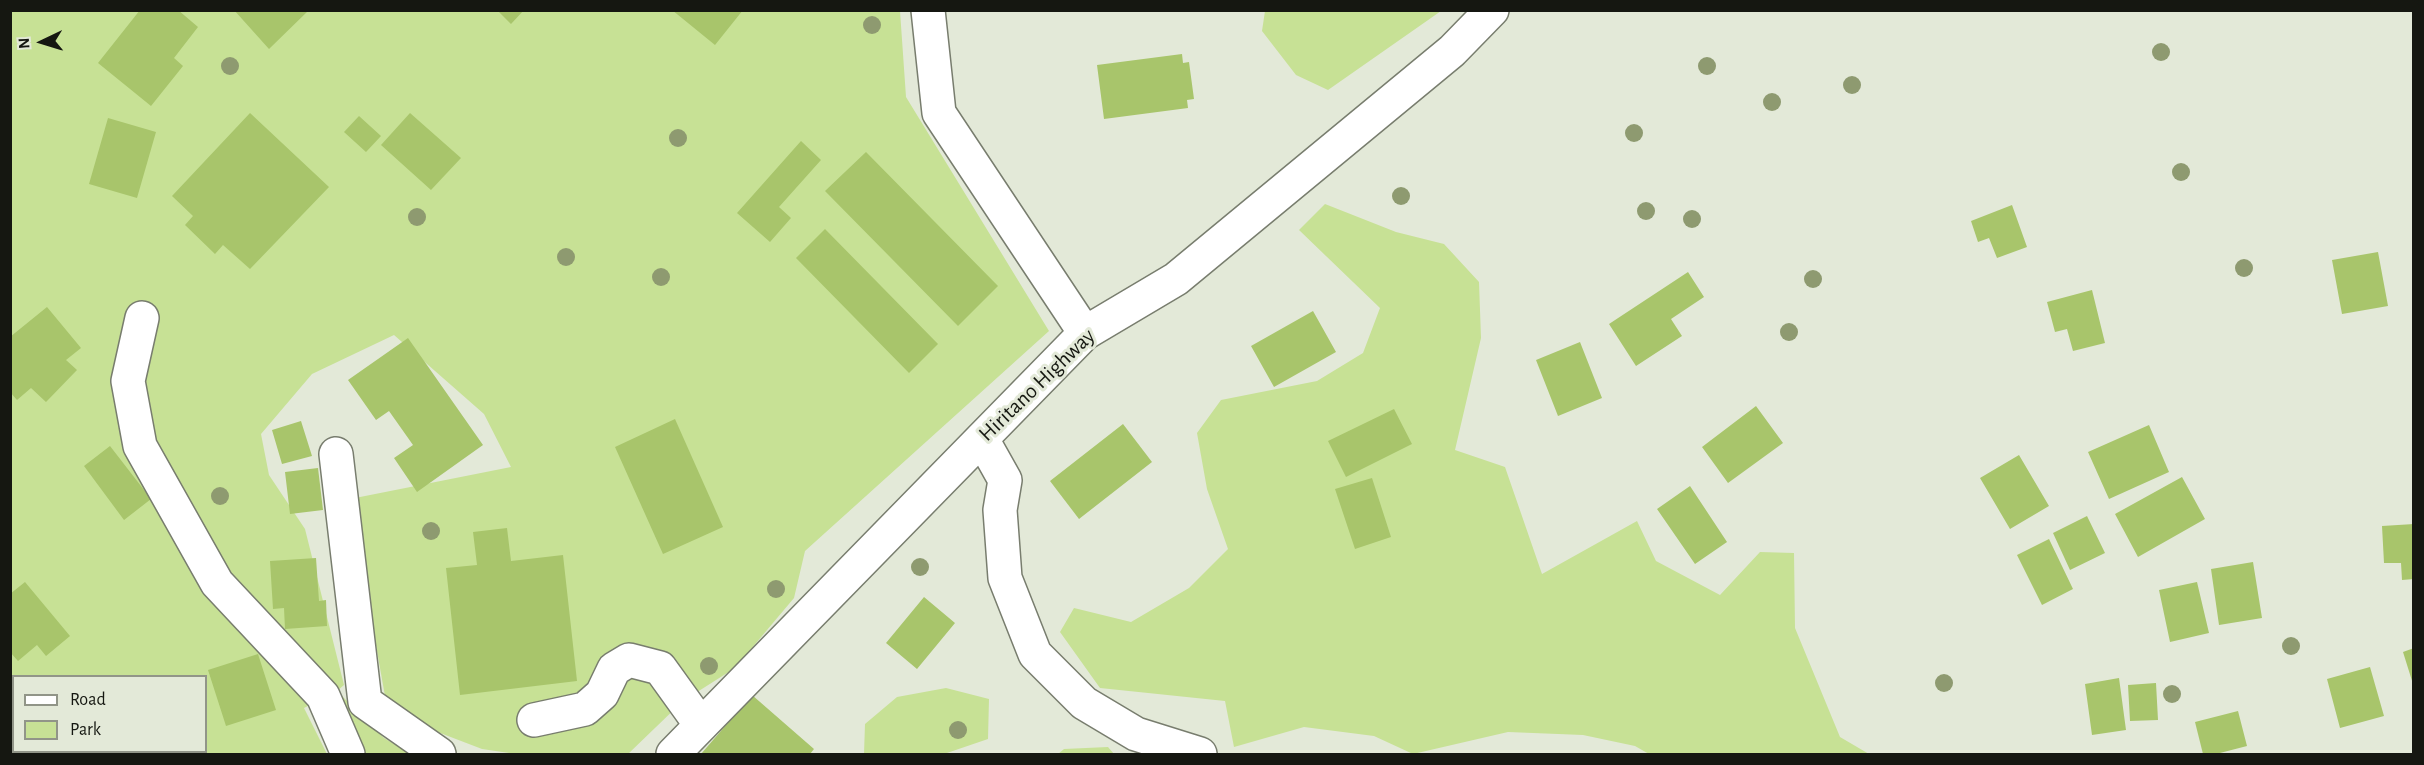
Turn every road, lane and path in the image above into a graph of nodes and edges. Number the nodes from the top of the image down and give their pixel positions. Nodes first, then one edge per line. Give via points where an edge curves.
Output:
1 (928, 10) edge
2 (1491, 10) edge
3 (142, 318) dead end
4 (1085, 333) junction
5 (982, 439) junction
6 (336, 454) dead end
7 (534, 720) dead end
8 (702, 725) junction
9 (348, 754) edge
10 (439, 754) edge
11 (673, 754) edge
12 (1200, 754) edge

1 - 4 main road via 939,113
2 - 4 main road, Hiritano Highway via 1452,51 1176,279
3 - 9 main road via 128,381 140,446 217,583 323,696
4 - 5 main road, Hiritano Highway
5 - 8 main road, Hiritano Highway
5 - 12 main road via 1005,480 1000,510 1005,578 1035,654 1084,703 1136,734
6 - 10 main road via 365,702
7 - 8 main road via 585,709 602,694 614,669 629,660 660,668
8 - 11 main road, Hiritano Highway

